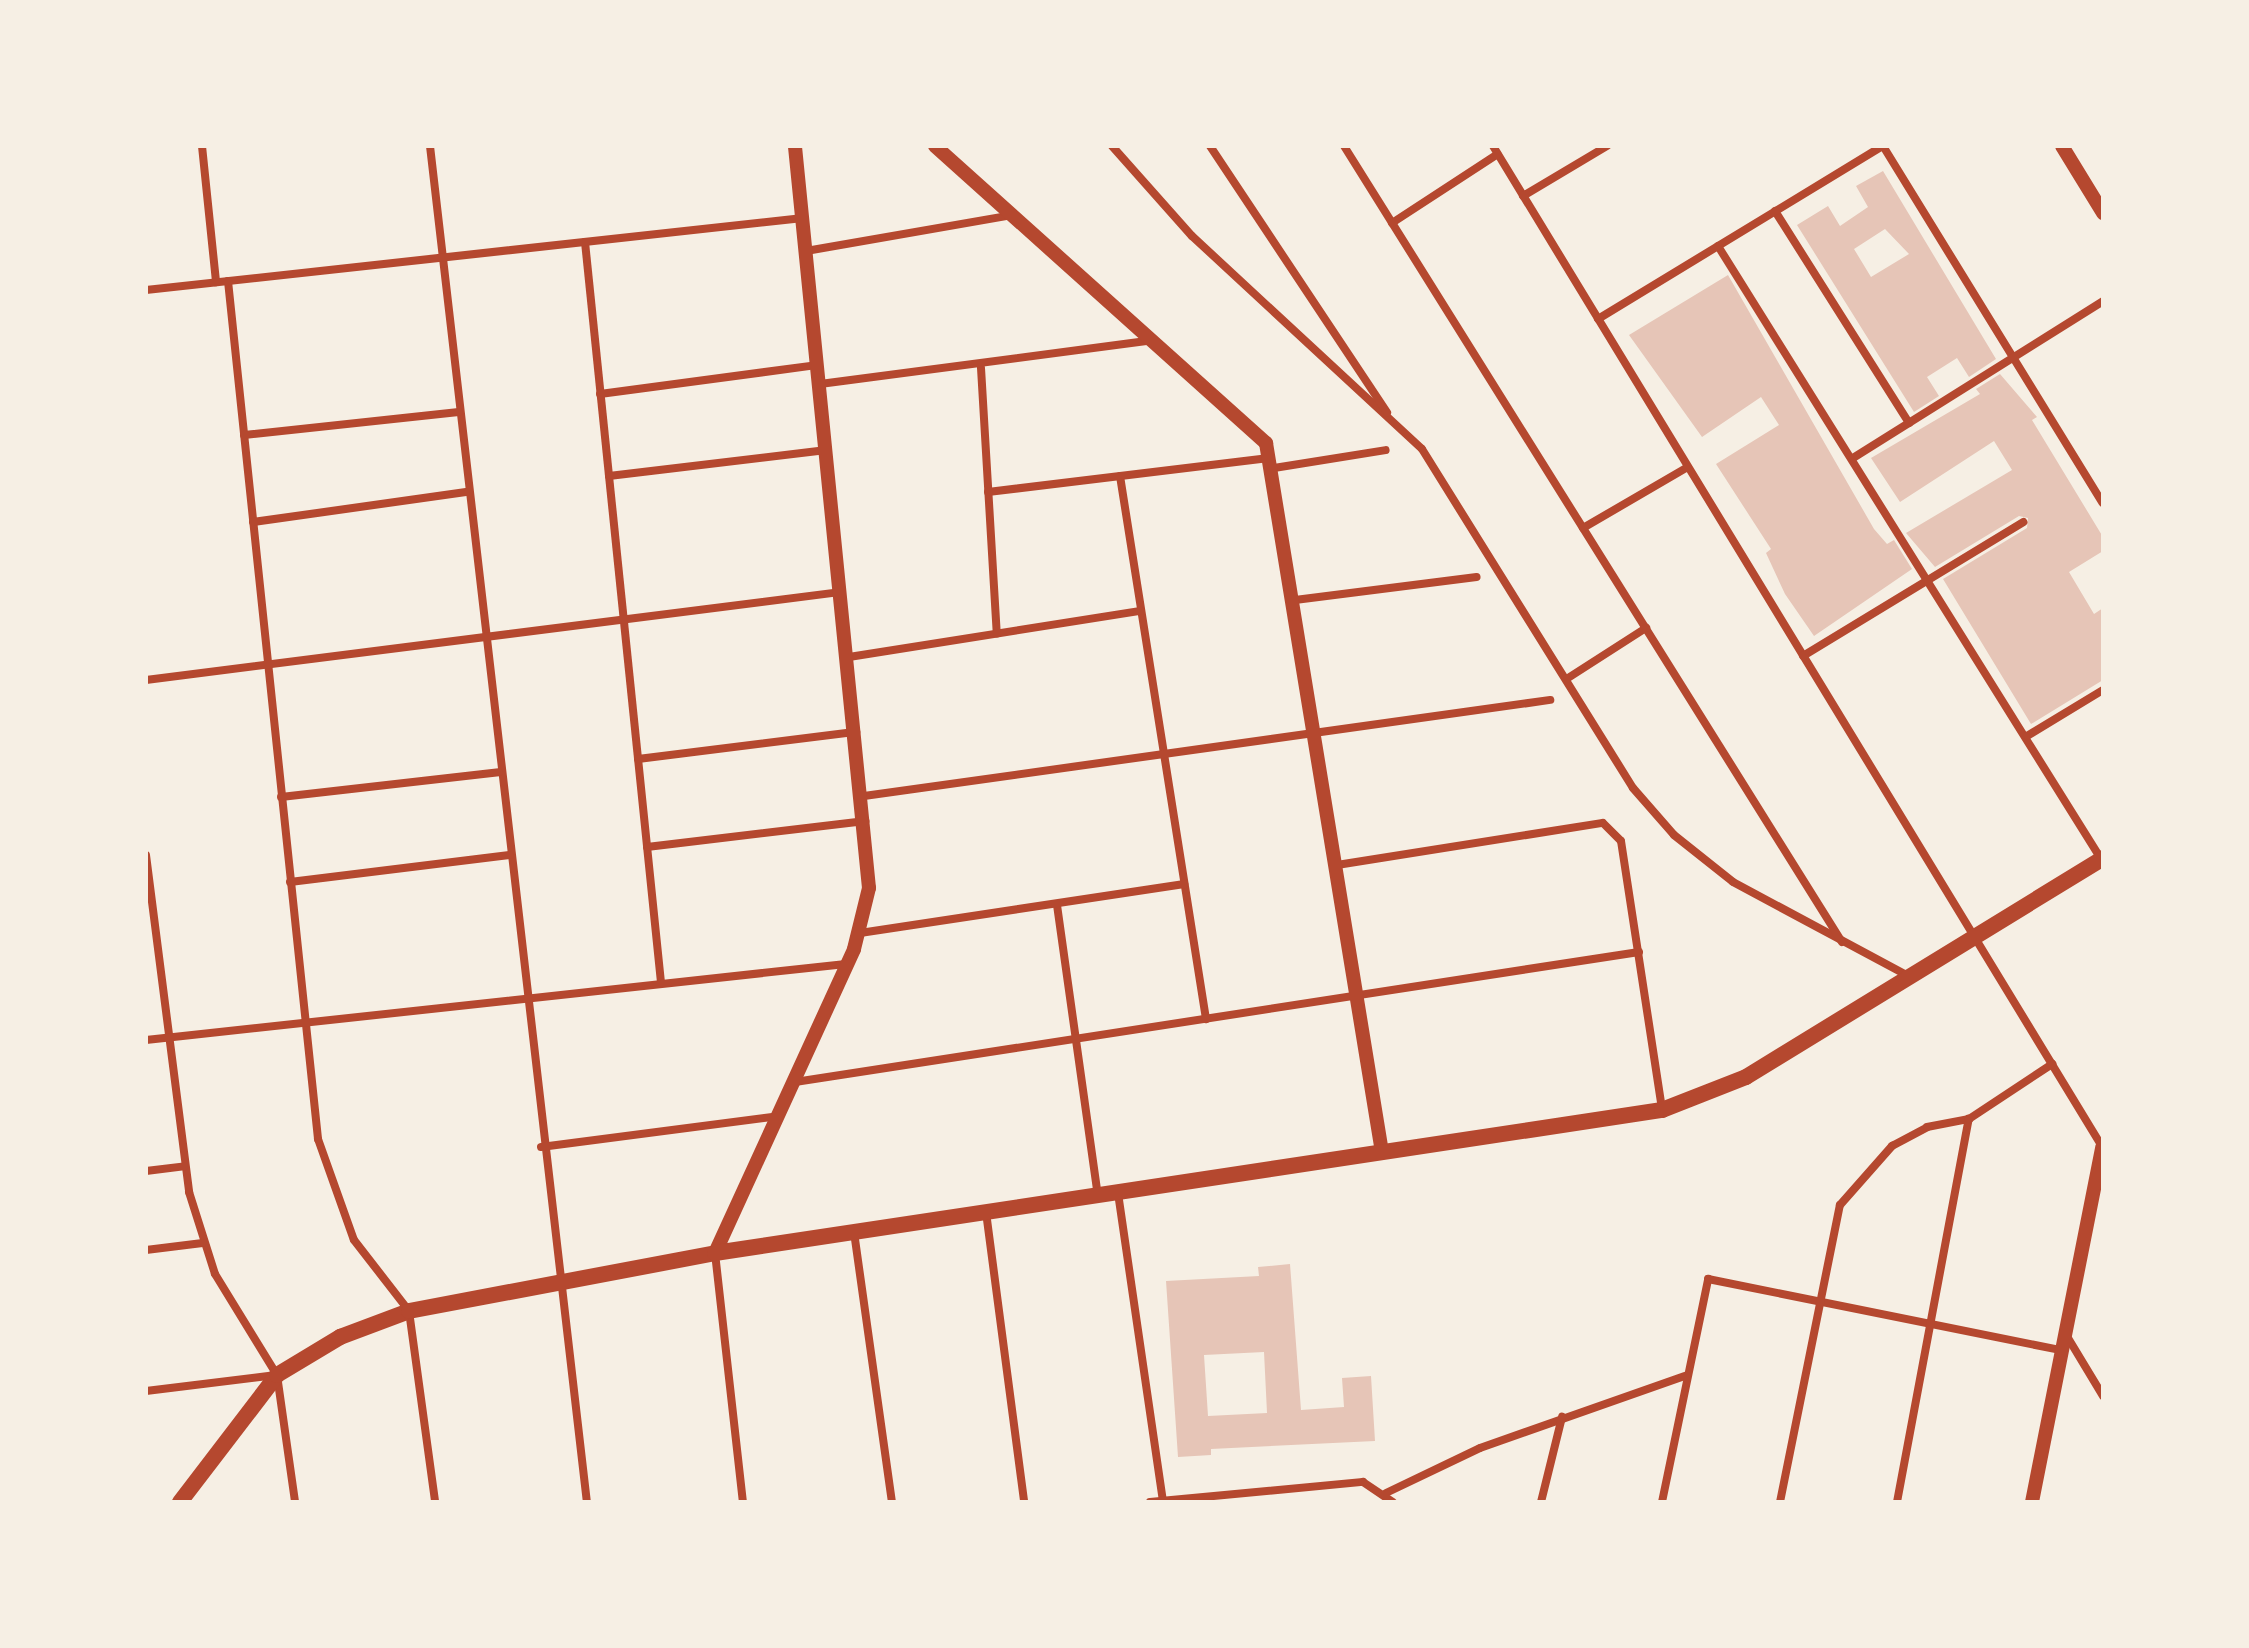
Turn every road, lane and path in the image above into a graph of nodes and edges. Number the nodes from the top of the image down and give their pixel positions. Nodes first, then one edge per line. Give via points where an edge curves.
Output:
1 (202, 146) edge
2 (430, 146) edge
3 (795, 146) edge
4 (935, 146) edge
5 (1112, 146) edge
6 (1210, 146) edge
7 (1344, 146) edge
8 (1607, 146) edge
9 (1883, 146) edge
10 (2062, 146) edge
11 (1495, 150) edge
12 (1523, 196) junction
13 (1775, 211) junction
14 (2103, 213) edge
15 (1017, 214) junction
16 (803, 218) junction
17 (1392, 223) junction
18 (585, 242) junction
19 (1718, 246) junction
20 (806, 251) junction
21 (442, 258) junction
22 (228, 281) junction
23 (216, 282) junction
24 (146, 290) edge
25 (2103, 301) edge
26 (1598, 319) junction
27 (1156, 340) junction
28 (2013, 357) junction
29 (818, 365) junction
30 (981, 368) junction
31 (820, 384) junction
32 (600, 394) junction
33 (459, 412) junction
34 (1909, 423) junction
35 (1396, 426) junction
36 (244, 435) junction
37 (827, 450) junction
38 (1386, 450) dead end
39 (1853, 458) junction
40 (1272, 463) junction
41 (1688, 467) junction
42 (609, 476) junction
43 (1120, 476) junction
44 (466, 492) junction
45 (988, 492) junction
46 (2103, 503) edge
47 (253, 522) junction
48 (2023, 522) dead end
49 (1583, 528) junction
50 (1477, 577) dead end
51 (1932, 580) junction
52 (842, 592) junction
53 (1295, 600) junction
54 (1140, 611) junction
55 (624, 619) junction
56 (1646, 628) junction
57 (997, 634) junction
58 (484, 636) junction
59 (1803, 656) junction
60 (849, 657) junction
61 (268, 664) junction
62 (1568, 678) junction
63 (146, 680) edge
64 (2103, 690) edge
65 (1550, 700) dead end
66 (1315, 728) junction
67 (857, 731) junction
68 (2027, 736) junction
69 (1164, 751) junction
70 (638, 759) junction
71 (499, 772) junction
72 (864, 796) junction
73 (281, 797) junction
74 (866, 821) junction
75 (647, 847) junction
76 (146, 855) edge
77 (509, 855) junction
78 (2102, 860) edge
79 (1337, 865) junction
80 (290, 882) junction
81 (1184, 884) junction
82 (148, 898) edge
83 (1057, 905) junction
84 (860, 933) junction
85 (1974, 936) junction
86 (1843, 942) junction
87 (1639, 952) junction
88 (846, 964) junction
89 (1908, 976) junction
90 (661, 983) junction
91 (1357, 995) junction
92 (524, 998) junction
93 (1206, 1019) junction
94 (304, 1023) junction
95 (167, 1037) junction
96 (1076, 1039) junction
97 (146, 1040) edge
98 (2052, 1064) junction
99 (795, 1082) junction
100 (1662, 1110) junction
101 (781, 1116) junction
102 (1969, 1119) junction
103 (541, 1147) junction
104 (2102, 1148) edge
105 (1382, 1152) junction
106 (184, 1166) junction
107 (146, 1171) edge
108 (1118, 1192) junction
109 (1098, 1195) junction
110 (986, 1212) junction
111 (854, 1232) junction
112 (203, 1243) junction
113 (146, 1250) edge
114 (715, 1253) junction
115 (560, 1279) junction
116 (1819, 1300) junction
117 (409, 1311) junction
118 (1929, 1323) junction
119 (2064, 1333) junction
120 (2061, 1350) junction
121 (277, 1375) junction
122 (1685, 1376) junction
123 (146, 1391) edge
124 (2103, 1396) edge
125 (1562, 1417) junction
126 (1386, 1493) junction
127 (1163, 1501) edge
128 (180, 1502) edge
129 (295, 1502) edge
130 (435, 1502) edge
131 (587, 1502) edge
132 (743, 1502) edge
133 (892, 1502) edge
134 (1024, 1502) edge
135 (1150, 1502) edge
136 (1393, 1502) edge
137 (1541, 1502) edge
138 (1662, 1502) edge
139 (1780, 1502) edge
140 (1897, 1502) edge
141 (2032, 1502) edge

1 - 23 street
2 - 21 street
3 - 16 street
4 - 15 street
5 - 35 street via 1192,236
6 - 35 street
7 - 17 street
8 - 12 street
9 - 13 street
9 - 28 street
10 - 14 street
11 - 12 street
11 - 17 street
12 - 26 street
13 - 19 street
13 - 34 street
15 - 20 street
15 - 27 street
16 - 18 street
16 - 20 street
17 - 49 street
18 - 21 street
18 - 32 street
19 - 26 street
19 - 39 street
20 - 29 street
21 - 22 street
21 - 33 street
22 - 23 street
22 - 36 street
23 - 24 street
25 - 28 street
26 - 41 street
27 - 30 street
27 - 40 street via 1255,427
28 - 34 street
28 - 46 street
29 - 31 street
29 - 32 street
30 - 31 street
30 - 45 street
31 - 37 street
32 - 42 street
33 - 36 street
33 - 44 street
34 - 39 street
35 - 62 street via 1459,500
36 - 47 street
37 - 42 street
37 - 52 street
38 - 40 street
39 - 51 street
40 - 43 street
40 - 53 street
41 - 49 street
41 - 59 street
42 - 55 street
43 - 45 street
43 - 54 street
44 - 47 street
44 - 58 street
45 - 57 street
47 - 61 street
48 - 51 street
49 - 56 street
50 - 53 street
51 - 59 street
51 - 68 street
52 - 55 street
52 - 60 street
53 - 66 street
54 - 57 street
54 - 69 street
55 - 58 street
55 - 70 street
56 - 62 street
56 - 86 street
57 - 60 street
58 - 61 street
58 - 71 street
59 - 85 street
60 - 67 street
61 - 63 street
61 - 73 street
62 - 86 street via 1633,788 1674,835 1733,882
64 - 68 street
65 - 66 street
66 - 69 street
66 - 79 street
67 - 70 street
67 - 72 street
68 - 78 street
69 - 72 street
69 - 81 street
70 - 75 street
71 - 73 street
71 - 77 street
72 - 74 street
73 - 80 street
74 - 75 street
74 - 84 street via 869,888
75 - 90 street
76 - 82 street
77 - 80 street
77 - 92 street
78 - 85 main road
79 - 87 street via 1603,823 1621,841
79 - 91 street
80 - 94 street
81 - 83 street
81 - 93 street
82 - 95 street
83 - 84 street
83 - 96 street
84 - 88 street
85 - 89 main road
85 - 98 street
86 - 89 street
87 - 91 street
87 - 100 street
88 - 90 street
88 - 99 street
89 - 100 main road via 1746,1077
90 - 92 street
91 - 93 street
91 - 105 street
92 - 94 street
92 - 103 street
93 - 96 street
94 - 95 street
94 - 117 street via 332,1191 370,1265
95 - 97 street
95 - 106 street
96 - 99 street
96 - 109 street
98 - 102 street
98 - 104 street
99 - 101 street
100 - 105 main road
101 - 103 street
101 - 114 street
102 - 116 street via 1927,1127 1892,1146 1840,1205
102 - 118 street
103 - 115 street
104 - 119 street
105 - 108 main road
106 - 107 street
106 - 112 street
108 - 109 main road
108 - 127 street
109 - 110 main road
110 - 111 main road
110 - 134 street
111 - 114 main road
111 - 133 street
112 - 113 street
112 - 121 street via 230,1304
114 - 115 main road
114 - 132 street
115 - 117 main road
115 - 131 street
116 - 118 street
116 - 122 street via 1708,1279
116 - 139 street
117 - 121 main road via 340,1337
117 - 130 street
118 - 120 street
118 - 140 street
119 - 120 street
119 - 124 street
120 - 141 street
121 - 123 street
121 - 128 main road
121 - 129 street
122 - 125 street
122 - 138 street
125 - 126 street
125 - 137 street
126 - 127 street via 1363,1482
126 - 136 street
127 - 135 street

